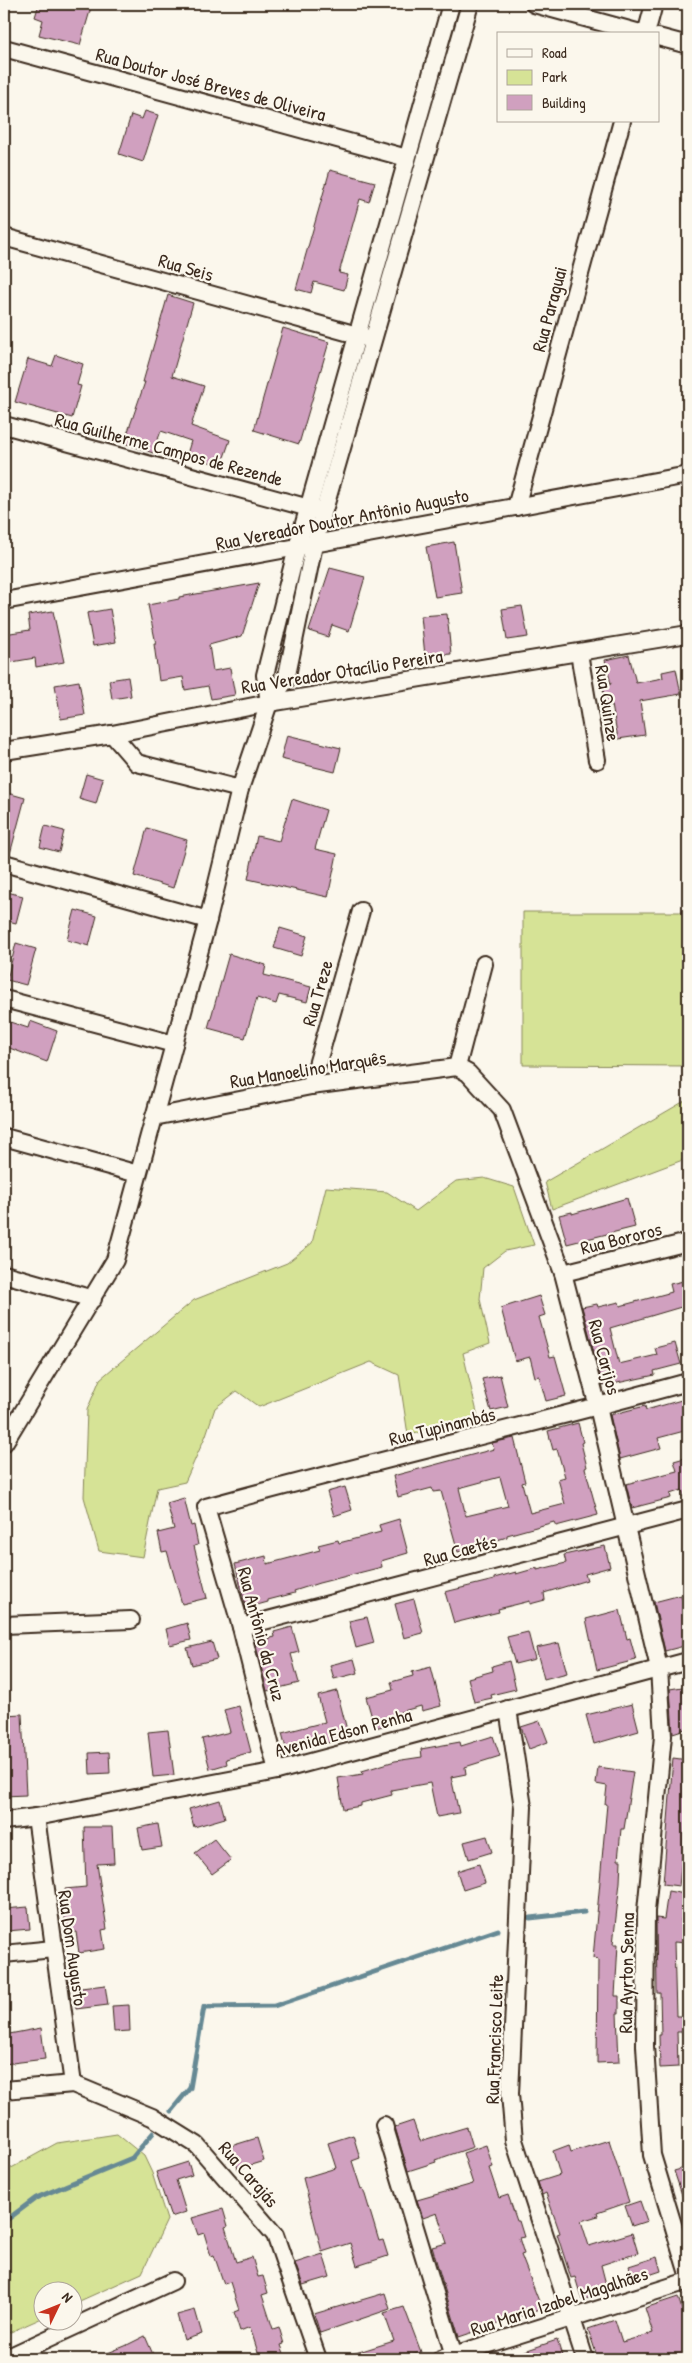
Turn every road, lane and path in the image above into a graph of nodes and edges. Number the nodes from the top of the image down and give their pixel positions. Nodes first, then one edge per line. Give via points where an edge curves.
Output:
1 (451, 4) edge
2 (470, 4) edge
3 (534, 4) edge
4 (654, 4) edge
5 (638, 32) edge
6 (646, 32) edge
7 (660, 38) edge
8 (688, 45) edge
9 (4, 48) edge
10 (622, 122) edge
11 (407, 158) junction
12 (4, 237) edge
13 (357, 335) junction
14 (374, 339) junction
15 (4, 425) edge
16 (688, 475) edge
17 (516, 507) junction
18 (317, 510) junction
19 (314, 545) junction
20 (297, 548) junction
21 (4, 601) edge
22 (688, 634) edge
23 (579, 653) junction
24 (268, 703) junction
25 (112, 734) junction
26 (4, 751) edge
27 (597, 760) dead end
28 (240, 789) junction
29 (4, 864) edge
30 (361, 911) dead end
31 (208, 920) junction
32 (484, 964) dead end
33 (4, 999) edge
34 (174, 1044) junction
35 (463, 1070) junction
36 (311, 1086) junction
37 (154, 1117) junction
38 (4, 1137) edge
39 (138, 1174) junction
40 (688, 1242) edge
41 (563, 1273) junction
42 (4, 1274) edge
43 (93, 1299) junction
44 (688, 1382) edge
45 (598, 1407) junction
46 (10, 1420) edge
47 (4, 1443) edge
48 (206, 1507) joint
49 (688, 1510) edge
50 (626, 1527) junction
51 (131, 1620) dead end
52 (4, 1625) edge
53 (241, 1628) junction
54 (688, 1661) edge
55 (659, 1668) junction
56 (508, 1709) junction
57 (276, 1771) junction
58 (36, 1818) junction
59 (4, 1821) edge
60 (53, 1949) junction
61 (4, 1954) edge
62 (73, 2084) junction
63 (4, 2090) edge
64 (384, 2125) dead end
65 (688, 2274) edge
66 (688, 2280) edge
67 (173, 2281) dead end
68 (572, 2318) junction
69 (450, 2358) edge
70 (4, 2359) edge
71 (318, 2359) edge
72 (586, 2359) edge

1 - 11 street
2 - 14 street
3 - 5 street
4 - 6 street
7 - 8 street
9 - 11 street, Rua Doutor José Breves de Oliveira
10 - 17 street, Rua Paraguai
11 - 13 street
12 - 13 street, Rua Seis
13 - 14 street, Rua Seis
13 - 18 street
14 - 18 street
15 - 18 street, Rua Guilherme Campos de Rezende
16 - 17 street, Rua Vereador Doutor Antônio Augusto
17 - 19 street, Rua Vereador Doutor Antônio Augusto
18 - 19 street
18 - 20 street
19 - 20 street, Rua Vereador Doutor Antônio Augusto
19 - 24 street via 286,680
20 - 21 street, Rua Vereador Doutor Antônio Augusto
20 - 24 street via 265,675
22 - 23 street, Rua Vereador Otacílio Pereira
23 - 24 street, Rua Vereador Otacílio Pereira
23 - 27 street, Rua Quinze
24 - 25 street, Rua Vereador Otacílio Pereira
24 - 28 street
25 - 26 street, Rua Vereador Otacílio Pereira
25 - 28 street via 137,763
28 - 31 street
29 - 31 street
30 - 36 street, Rua Treze
31 - 34 street
32 - 35 street
33 - 34 street
34 - 37 street
35 - 36 street, Rua Manoelino Marquês
35 - 41 street, Rua Carijos via 502,1110
36 - 37 street, Rua Manoelino Marquês
37 - 39 street
38 - 39 street
39 - 43 street via 115,1260
40 - 41 street, Rua Bororos
41 - 45 street, Rua Carijos
42 - 43 street
43 - 46 street
44 - 45 street, Rua Tupinambás
45 - 48 street, Rua Tupinambás
45 - 50 street, Rua Carijos
46 - 47 street
48 - 53 street, Rua Antônio da Cruz
49 - 50 street, Rua Caetés
50 - 53 street, Rua Caetés
50 - 55 street, Rua Carijos
51 - 52 street
53 - 57 street, Rua Antônio da Cruz
54 - 55 street, Avenida Edson Penha
55 - 56 street, Avenida Edson Penha
55 - 65 street, Rua Ayrton Senna via 663,1736 646,1911 645,2046 652,2156
56 - 57 street, Avenida Edson Penha
56 - 68 street, Rua Francisco Leite via 523,1807 510,2094 514,2140
57 - 58 street, Avenida Edson Penha
58 - 59 street, Avenida Edson Penha
58 - 60 street, Rua Dom Augusto
60 - 61 street
60 - 62 street, Rua Dom Augusto
62 - 63 street
62 - 71 street, Rua Carajás via 152,2117 197,2145 276,2235
64 - 69 street
66 - 68 street, Rua Maria Izabel Magalhães
67 - 70 street
68 - 69 street, Rua Maria Izabel Magalhães
68 - 72 street, Rua Francisco Leite

